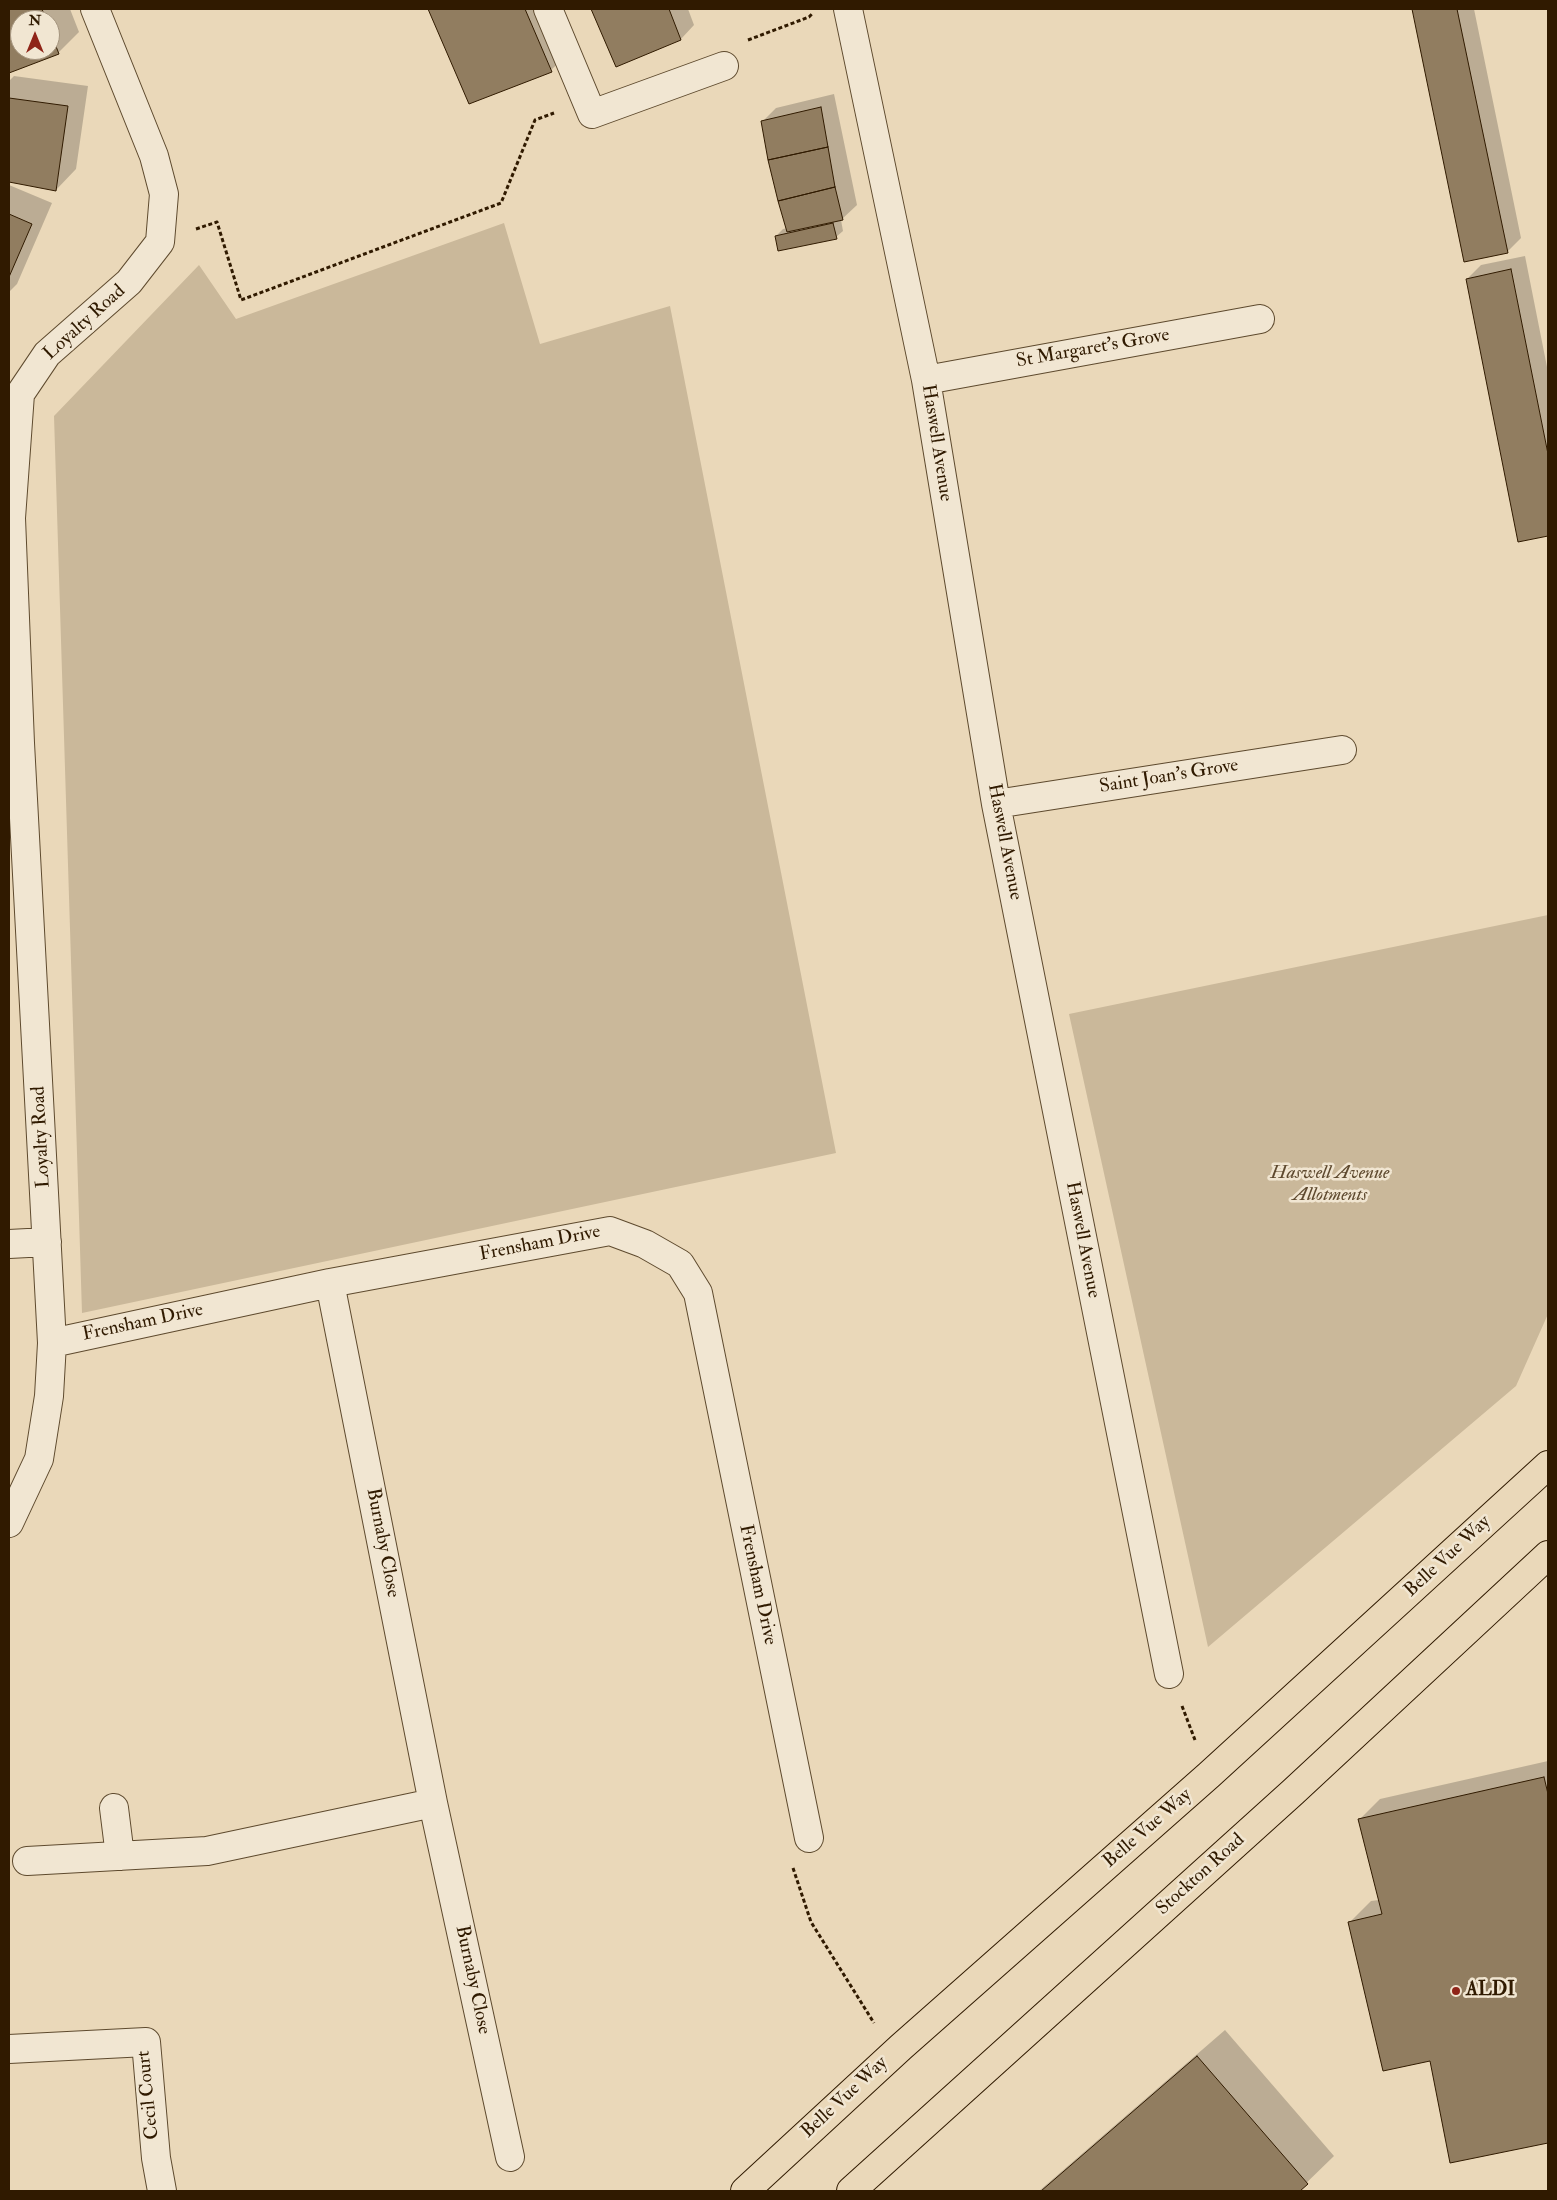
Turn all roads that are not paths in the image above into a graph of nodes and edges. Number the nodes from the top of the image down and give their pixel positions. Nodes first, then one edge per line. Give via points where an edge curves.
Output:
1 (95, 9) edge
2 (548, 9) edge
3 (848, 9) edge
4 (724, 66) road end
5 (1260, 319) dead end
6 (926, 380) junction
7 (14, 743) edge
8 (1342, 750) dead end
9 (996, 804) junction
10 (47, 1242) junction
11 (9, 1244) edge
12 (330, 1283) junction
13 (52, 1343) junction
14 (1548, 1465) edge
15 (9, 1523) edge
16 (1548, 1555) edge
17 (1169, 1674) road end
18 (433, 1803) junction
19 (114, 1808) dead end
20 (809, 1838) road end
21 (120, 1856) junction
22 (27, 1861) dead end
23 (9, 2049) edge
24 (510, 2157) dead end
25 (162, 2191) edge
26 (745, 2191) edge
27 (851, 2191) edge

1 - 7 street, Loyalty Road via 154,156 164,194 160,242 129,282 47,354 20,394 11,518
2 - 4 street via 592,114
3 - 6 street, Haswell Avenue
5 - 6 street, St Margaret's Grove
6 - 9 street, Haswell Avenue
7 - 10 street, Loyalty Road
8 - 9 street, Saint Joan's Grove
9 - 17 street, Haswell Avenue
10 - 11 street
10 - 13 street, Loyalty Road
12 - 13 street, Frensham Drive
12 - 18 street, Burnaby Close
12 - 20 street, Frensham Drive via 610,1231 646,1244 680,1264 698,1293
13 - 15 street, Loyalty Road via 49,1396 39,1459
14 - 26 highway, Belle Vue Way via 1231,1755 901,2047
16 - 27 highway, Stockton Road via 1285,1799
18 - 21 street via 207,1851
18 - 24 street, Burnaby Close
19 - 21 street
21 - 22 street
23 - 25 street, Cecil Court via 146,2042

